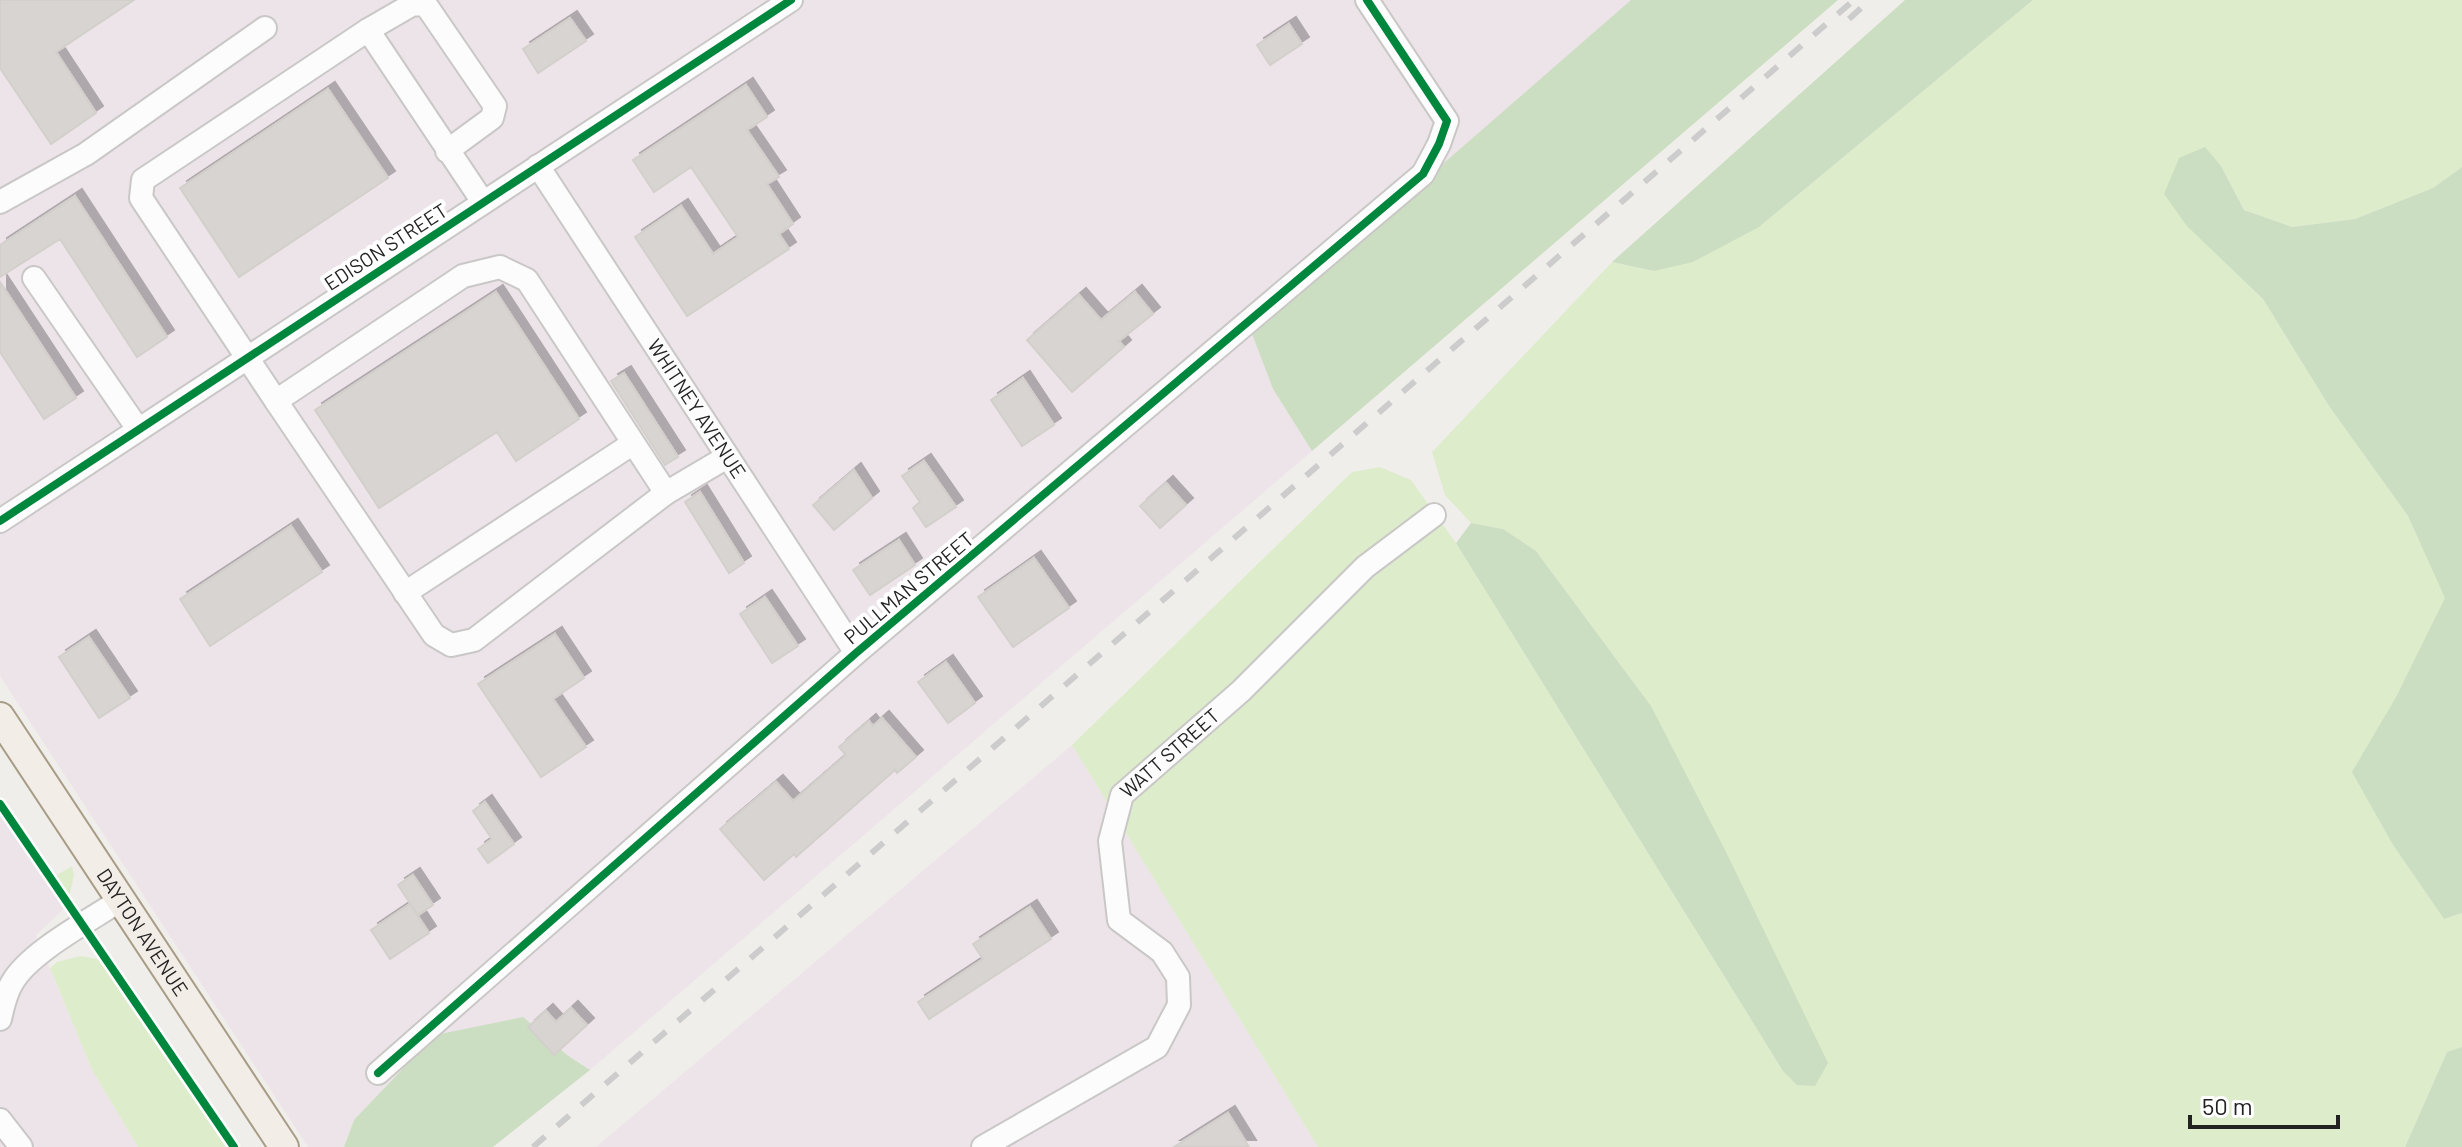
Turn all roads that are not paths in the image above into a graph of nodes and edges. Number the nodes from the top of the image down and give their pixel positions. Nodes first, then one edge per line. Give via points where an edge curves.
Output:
1 (791, 0) edge
2 (1367, 0) edge
3 (265, 28) dead end
4 (368, 30) junction
5 (447, 151) junction
6 (538, 166) junction
7 (0, 202) edge
8 (483, 202) junction
9 (34, 278) dead end
10 (248, 357) junction
11 (276, 401) junction
12 (138, 429) junction
13 (632, 444) junction
14 (727, 457) junction
15 (666, 493) junction
16 (1434, 515) dead end
17 (0, 521) edge
18 (405, 593) junction
19 (856, 653) junction
20 (0, 717) edge
21 (122, 899) junction
22 (0, 1019) edge
23 (378, 1073) dead end
24 (0, 1120) edge
25 (21, 1147) edge
26 (284, 1147) edge
27 (983, 1147) edge

1 - 6 street, EDISON STREET
2 - 19 street, PULLMAN STREET via 1447,121 1423,174
3 - 7 street via 86,154
4 - 5 street
4 - 5 street via 413,4 426,5 495,106 492,118
4 - 10 street via 143,180 141,198
5 - 8 street
6 - 8 street, EDISON STREET
6 - 14 street, WHITNEY AVENUE
8 - 10 street, EDISON STREET
9 - 12 street
10 - 11 street
10 - 12 street, EDISON STREET
11 - 13 street via 463,276 500,267 527,280
11 - 18 street
12 - 17 street, EDISON STREET
13 - 15 street
13 - 18 street
14 - 15 street
14 - 19 street, WHITNEY AVENUE
15 - 18 street via 474,640 451,645 434,635
16 - 27 street, WATT STREET via 1365,567 1241,691 1122,795 1110,841 1119,920 1162,952 1178,977 1179,1005 1157,1047
19 - 23 street, PULLMAN STREET
20 - 21 main road, DAYTON AVENUE
21 - 22 street via 26,965 4,998
21 - 26 main road, DAYTON AVENUE
24 - 25 street

